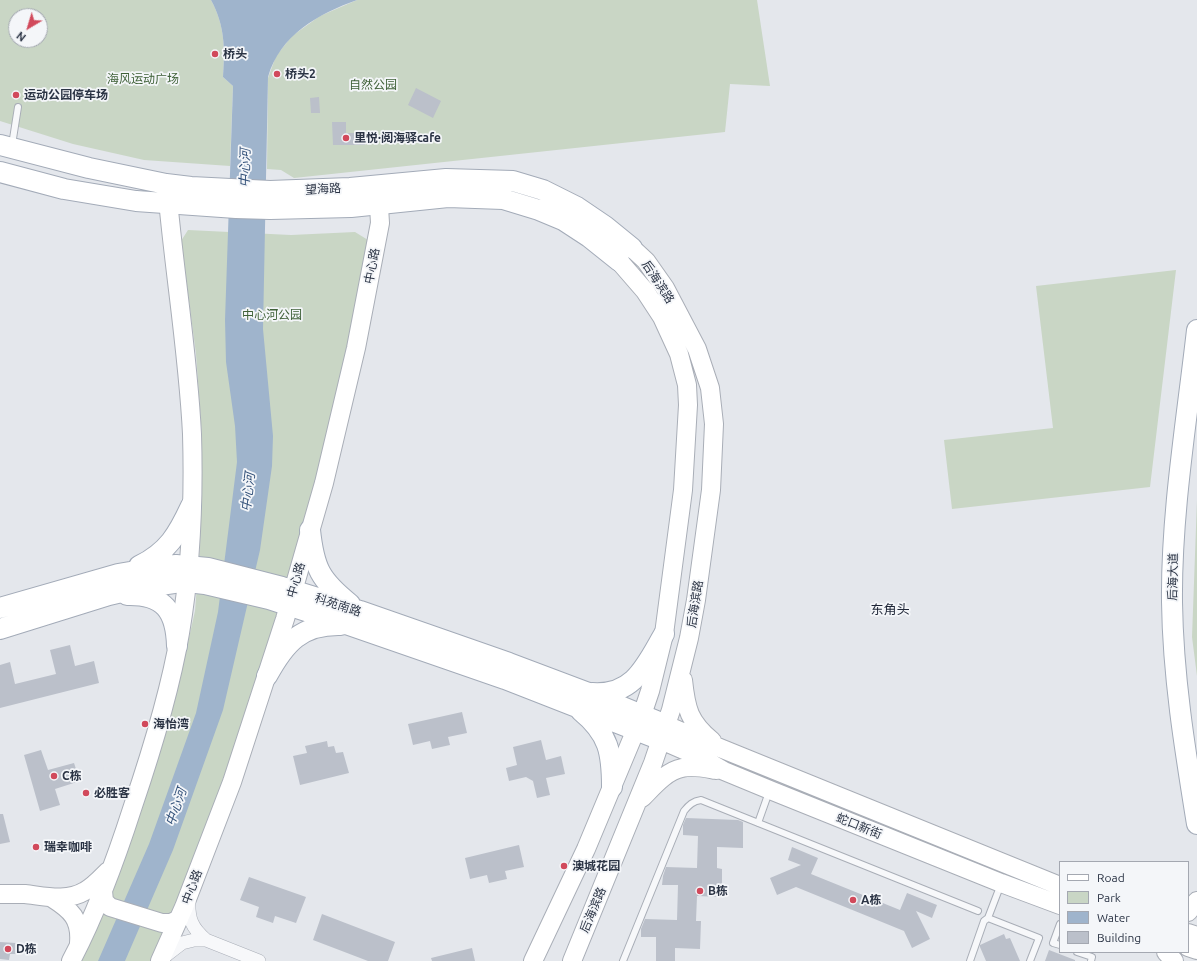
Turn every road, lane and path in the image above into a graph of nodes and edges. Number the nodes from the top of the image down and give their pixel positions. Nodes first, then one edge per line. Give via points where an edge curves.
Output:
1 (18, 107) dead end
2 (6, 146) edge
3 (0, 172) edge
4 (166, 184) junction
5 (379, 195) junction
6 (190, 196) junction
7 (168, 204) junction
8 (626, 254) junction
9 (1197, 330) edge
10 (1197, 443) edge
11 (192, 506) junction
12 (310, 530) junction
13 (118, 574) junction
14 (197, 575) junction
15 (109, 596) junction
16 (291, 598) junction
17 (0, 608) edge
18 (355, 618) junction
19 (0, 629) edge
20 (664, 634) junction
21 (177, 646) junction
22 (682, 670) junction
23 (267, 676) junction
24 (580, 699) junction
25 (639, 722) junction
26 (664, 733) junction
27 (1197, 742) edge
28 (720, 748) junction
29 (724, 771) junction
30 (612, 787) junction
31 (770, 790) junction
32 (636, 804) junction
33 (758, 823) junction
34 (1197, 824) edge
35 (586, 848) junction
36 (614, 860) junction
37 (112, 866) junction
38 (1001, 883) junction
39 (1059, 886) edge
40 (190, 892) junction
41 (0, 894) edge
42 (52, 898) junction
43 (1197, 901) edge
44 (107, 904) junction
45 (1059, 905) edge
46 (978, 911) dead end
47 (1189, 911) edge
48 (988, 918) junction
49 (1059, 927) edge
50 (165, 940) edge
51 (206, 940) junction
52 (1059, 945) edge
53 (75, 953) edge
54 (1080, 953) edge
55 (1167, 953) edge
56 (259, 961) edge
57 (533, 961) edge
58 (572, 961) edge
59 (623, 961) edge
60 (970, 961) edge
61 (1030, 961) edge
62 (1091, 961) edge
63 (1174, 961) edge

1 - 2 lane
2 - 4 main road, 望海路 via 89,168
3 - 7 main road, 望海路 via 64,189
4 - 6 main road, 望海路
4 - 7 main road
5 - 6 main road, 望海路 via 270,209
5 - 8 main road, 望海路 via 503,199 562,220 589,237
5 - 12 main road, 中心路 via 380,223 356,348 324,483
6 - 7 main road, 望海路
7 - 11 main road via 188,372 192,436
8 - 20 main road, 后海滨路 via 662,317 679,354 687,385 683,490
8 - 22 main road, 后海滨路 via 646,261 665,288 696,349 710,388 714,424 711,490 696,600
9 - 34 main road, 后海大道 via 1177,504 1172,601 1176,685
10 - 27 main road, 后海大道 via 1188,529 1184,603 1188,677
11 - 13 main road via 176,537 165,549 146,563
11 - 14 main road
12 - 16 main road, 中心路
12 - 18 main road via 314,556 321,575
13 - 14 main road, 科苑南路 via 176,565
13 - 17 main road, 科苑南路
14 - 15 main road, 科苑南路 via 174,583
14 - 16 main road, 科苑南路
14 - 21 main road
15 - 19 main road, 科苑南路
15 - 21 main road via 142,596 165,606 176,626
16 - 18 main road, 科苑南路
16 - 23 main road, 中心路
18 - 23 main road via 303,633 283,650
18 - 24 main road, 科苑南路 via 505,679
20 - 24 main road via 641,671 626,687
20 - 25 main road, 后海滨路 via 652,684
21 - 37 main road via 151,749
22 - 26 main road, 后海滨路
22 - 28 main road via 686,706 690,715 697,726
23 - 40 main road, 中心路 via 232,782
24 - 25 main road, 科苑南路
24 - 30 main road via 604,737 610,756
25 - 26 main road, 科苑南路
25 - 30 main road, 后海滨路
26 - 28 main road, 蛇口新街
26 - 29 main road, 蛇口新街
26 - 32 main road, 后海滨路
28 - 39 main road, 蛇口新街
29 - 31 main road, 蛇口新街
29 - 32 main road via 681,768 667,775
30 - 35 main road, 后海滨路
31 - 33 lane
31 - 38 main road, 蛇口新街
32 - 36 main road, 后海滨路
33 - 46 lane
33 - 59 lane via 701,800 688,805
35 - 36 main road
35 - 57 main road, 后海滨路
36 - 58 main road, 后海滨路
37 - 42 main road via 99,881 84,892
37 - 44 main road
38 - 45 main road, 蛇口新街
38 - 48 lane
40 - 50 main road, 中心路
40 - 51 street via 189,914 192,924 197,933
41 - 42 main road
42 - 53 main road via 63,904 75,917 79,926 80,934
43 - 47 main road
44 - 50 main road
44 - 53 main road via 91,920
48 - 60 lane via 984,920
48 - 61 lane via 1039,938
49 - 52 lane via 1053,943
50 - 51 street via 172,949 182,943
51 - 56 street
54 - 62 lane via 1092,958
55 - 63 main road

